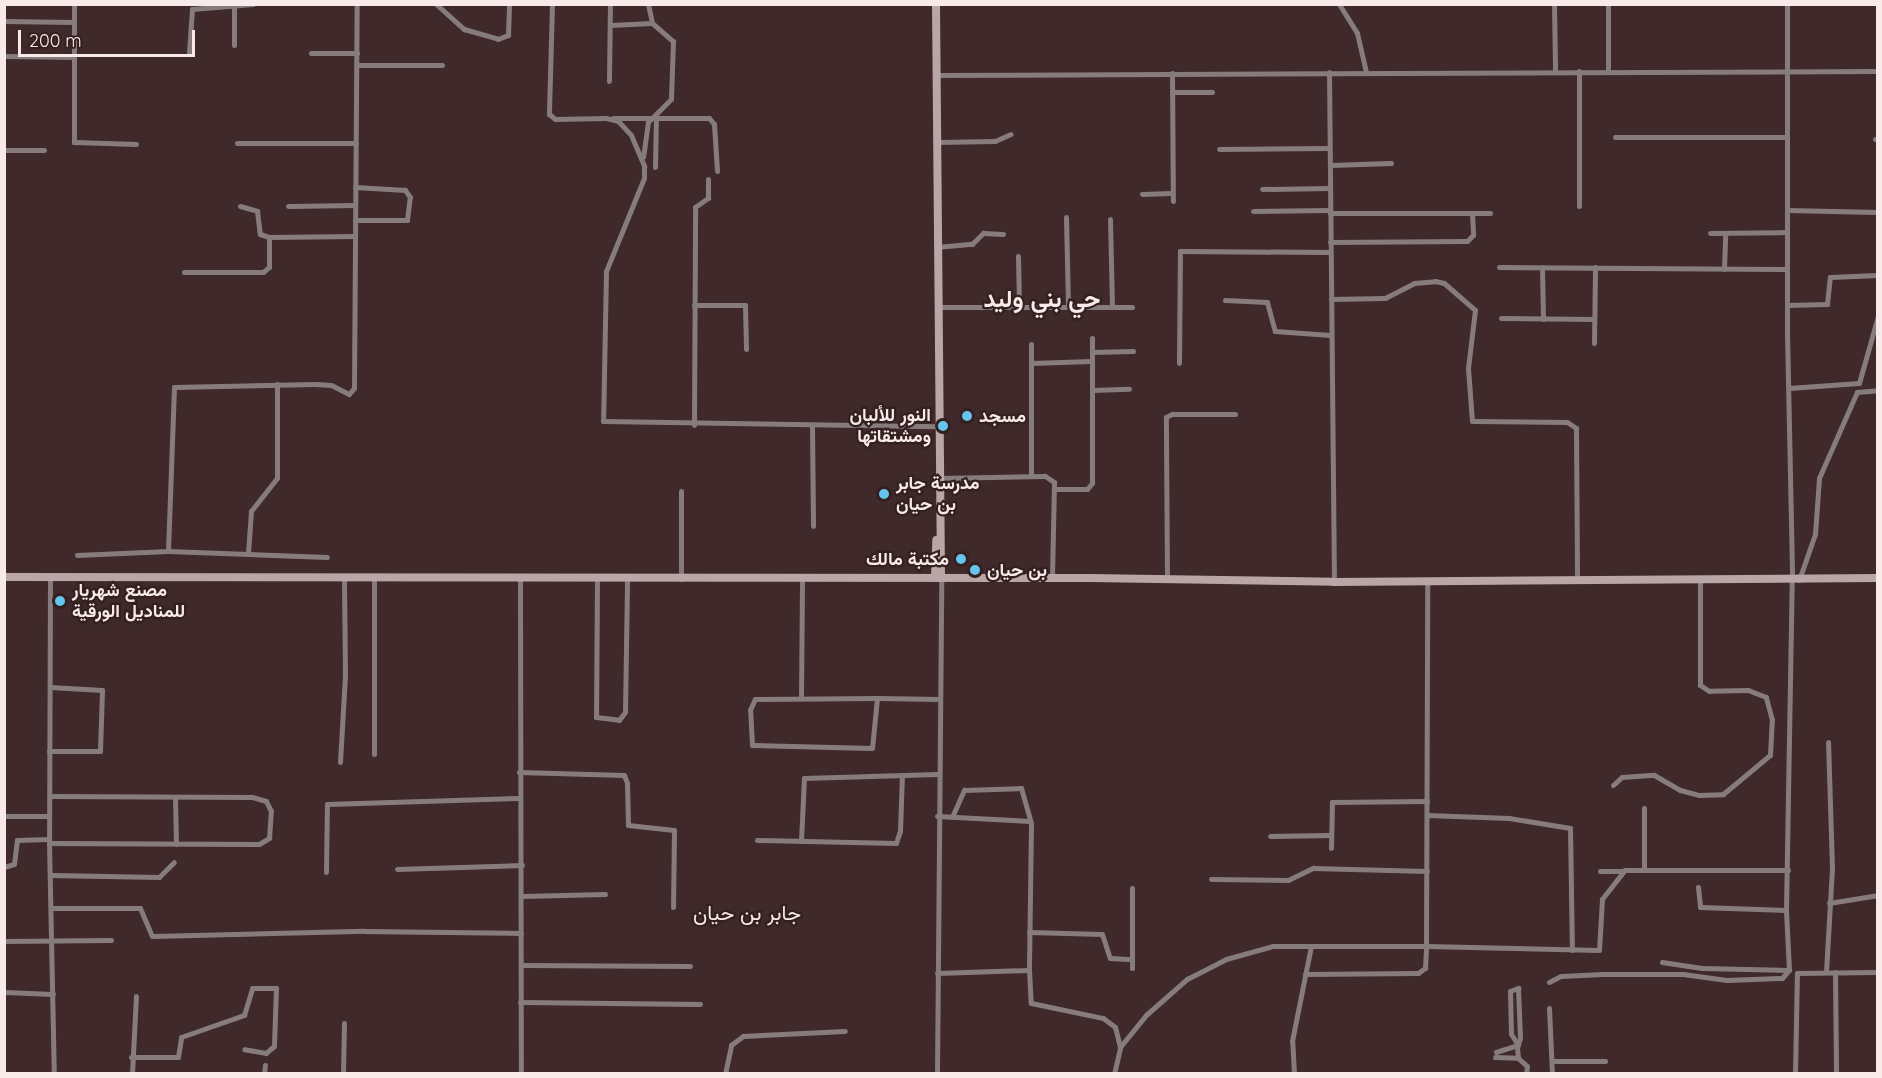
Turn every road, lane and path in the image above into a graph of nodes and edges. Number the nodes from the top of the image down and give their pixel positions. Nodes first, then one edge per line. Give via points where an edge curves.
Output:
1 (74, 4) edge
2 (253, 4) edge
3 (357, 4) edge
4 (436, 4) edge
5 (508, 4) edge
6 (552, 4) edge
7 (610, 4) edge
8 (648, 4) edge
9 (936, 4) edge
10 (1339, 4) edge
11 (1554, 4) edge
12 (1608, 4) edge
13 (1787, 4) edge
14 (234, 7) junction
15 (4, 21) edge
16 (74, 22) junction
17 (652, 24) junction
18 (610, 26) junction
19 (234, 45) dead end
20 (189, 52) dead end
21 (311, 53) dead end
22 (357, 53) junction
23 (4, 57) edge
24 (74, 57) junction
25 (357, 65) junction
26 (442, 65) dead end
27 (1554, 71) junction
28 (1579, 71) junction
29 (1608, 71) junction
30 (1878, 71) edge
31 (1329, 72) junction
32 (1366, 72) junction
33 (1788, 72) junction
34 (1172, 73) junction
35 (936, 75) junction
36 (609, 81) dead end
37 (1172, 92) junction
38 (1212, 92) dead end
39 (653, 117) junction
40 (606, 118) junction
41 (1011, 134) dead end
42 (1615, 137) dead end
43 (1787, 137) junction
44 (937, 142) junction
45 (356, 143) junction
46 (136, 144) dead end
47 (237, 144) dead end
48 (1329, 148) junction
49 (1219, 149) dead end
50 (4, 150) edge
51 (44, 150) dead end
52 (642, 159) junction
53 (1391, 164) dead end
54 (1330, 165) junction
55 (655, 167) dead end
56 (717, 171) dead end
57 (708, 178) dead end
58 (356, 187) junction
59 (1330, 188) junction
60 (1262, 189) dead end
61 (1172, 193) junction
62 (1142, 194) dead end
63 (1173, 201) dead end
64 (240, 206) dead end
65 (288, 206) dead end
66 (355, 206) junction
67 (1579, 206) dead end
68 (1787, 210) junction
69 (1252, 211) dead end
70 (1330, 212) junction
71 (1878, 212) edge
72 (1472, 213) junction
73 (1490, 213) dead end
74 (1066, 217) dead end
75 (1110, 219) dead end
76 (355, 220) junction
77 (1787, 232) junction
78 (1710, 233) dead end
79 (1725, 233) junction
80 (1003, 234) dead end
81 (355, 236) junction
82 (268, 237) junction
83 (1330, 242) junction
84 (936, 246) junction
85 (1330, 252) junction
86 (1018, 256) dead end
87 (1499, 267) dead end
88 (1542, 267) junction
89 (1595, 267) junction
90 (1724, 269) junction
91 (1787, 269) junction
92 (184, 272) dead end
93 (1878, 275) edge
94 (1330, 299) junction
95 (1225, 300) dead end
96 (1068, 304) junction
97 (694, 305) junction
98 (1019, 305) junction
99 (1787, 305) junction
100 (1112, 306) junction
101 (937, 307) junction
102 (1132, 307) dead end
103 (1878, 316) edge
104 (1501, 318) dead end
105 (1543, 319) junction
106 (1594, 319) junction
107 (1330, 335) junction
108 (1092, 338) dead end
109 (1594, 343) dead end
110 (1031, 344) dead end
111 (746, 349) dead end
112 (1133, 351) dead end
113 (1092, 352) junction
114 (1092, 361) junction
115 (1031, 363) junction
116 (1179, 363) dead end
117 (277, 384) junction
118 (1789, 388) junction
119 (1092, 390) junction
120 (1129, 390) dead end
121 (1878, 390) edge
122 (1235, 414) dead end
123 (694, 425) junction
124 (812, 426) junction
125 (937, 426) junction
126 (1031, 476) junction
127 (938, 478) junction
128 (1053, 489) junction
129 (681, 491) dead end
130 (813, 525) dead end
131 (168, 551) junction
132 (248, 553) junction
133 (77, 555) dead end
134 (327, 557) dead end
135 (938, 560) junction
136 (4, 576) edge
137 (50, 576) junction
138 (344, 577) junction
139 (374, 577) junction
140 (520, 578) junction
141 (802, 578) junction
142 (925, 578) junction
143 (954, 578) junction
144 (1052, 578) junction
145 (1878, 578) edge
146 (597, 579) junction
147 (627, 579) junction
148 (681, 579) junction
149 (1167, 579) junction
150 (938, 580) junction
151 (1700, 580) junction
152 (1427, 581) junction
153 (1790, 581) junction
154 (1799, 581) junction
155 (1334, 582) junction
156 (1577, 582) junction
157 (50, 687) junction
158 (801, 698) junction
159 (877, 698) junction
160 (939, 699) junction
161 (1828, 742) dead end
162 (49, 751) junction
163 (374, 754) dead end
164 (340, 762) dead end
165 (519, 772) junction
166 (938, 774) junction
167 (902, 775) junction
168 (1613, 785) dead end
169 (50, 796) junction
170 (175, 797) junction
171 (520, 798) junction
172 (1427, 801) junction
173 (1644, 808) dead end
174 (1427, 815) junction
175 (4, 816) edge
176 (49, 816) junction
177 (937, 816) junction
178 (952, 817) junction
179 (1030, 821) junction
180 (1270, 836) dead end
181 (1331, 836) junction
182 (758, 840) dead end
183 (49, 841) junction
184 (801, 841) junction
185 (176, 844) junction
186 (1331, 848) dead end
187 (174, 862) dead end
188 (522, 865) junction
189 (4, 867) edge
190 (397, 869) dead end
191 (1644, 869) junction
192 (1788, 870) junction
193 (1427, 871) junction
194 (1600, 871) dead end
195 (326, 872) dead end
196 (1623, 872) junction
197 (50, 875) junction
198 (1211, 879) dead end
199 (1698, 887) dead end
200 (1132, 888) dead end
201 (605, 894) dead end
202 (1878, 895) edge
203 (522, 896) junction
204 (1829, 903) junction
205 (51, 908) junction
206 (674, 908) dead end
207 (1786, 910) junction
208 (1029, 932) junction
209 (521, 933) junction
210 (4, 940) edge
211 (51, 940) junction
212 (111, 940) dead end
213 (1311, 946) junction
214 (1426, 946) junction
215 (1572, 950) junction
216 (1132, 959) junction
217 (1662, 962) dead end
218 (521, 965) junction
219 (690, 966) dead end
220 (1691, 967) junction
221 (1132, 968) dead end
222 (1735, 969) junction
223 (1029, 970) junction
224 (1789, 970) junction
225 (1826, 972) junction
226 (1835, 972) junction
227 (1878, 972) edge
228 (937, 973) junction
229 (1305, 974) junction
230 (1690, 975) junction
231 (1735, 978) junction
232 (1549, 982) dead end
233 (4, 992) edge
234 (53, 994) junction
235 (136, 996) dead end
236 (520, 1002) junction
237 (700, 1004) dead end
238 (1510, 1004) junction
239 (1520, 1007) junction
240 (1549, 1008) dead end
241 (344, 1023) dead end
242 (845, 1031) dead end
243 (1518, 1044) junction
244 (1120, 1047) junction
245 (244, 1049) dead end
246 (131, 1057) junction
247 (1518, 1058) junction
248 (1554, 1061) junction
249 (1605, 1061) dead end
250 (265, 1065) dead end
251 (54, 1074) edge
252 (132, 1074) edge
253 (264, 1074) edge
254 (343, 1074) edge
255 (521, 1074) edge
256 (725, 1074) edge
257 (937, 1074) edge
258 (1114, 1074) edge
259 (1294, 1074) edge
260 (1526, 1074) edge
261 (1552, 1074) edge
262 (1795, 1074) edge
263 (1836, 1074) edge

1 - 16 street
2 - 14 street
3 - 22 street
4 - 5 street via 464,29 498,39 508,35
6 - 40 street via 549,114 555,119
7 - 18 street
8 - 17 street
9 - 35 main road
10 - 32 street via 1357,33
11 - 27 street
12 - 29 street
13 - 33 street
14 - 19 street
14 - 20 street via 190,10
15 - 16 street
16 - 24 street
17 - 18 street
17 - 39 street via 673,41 673,92 667,106
18 - 36 street
21 - 22 street
22 - 25 street
23 - 24 street
24 - 46 street via 75,142
25 - 26 street
25 - 45 street
27 - 28 street
27 - 32 street
28 - 29 street
28 - 67 street
29 - 33 street
30 - 33 street
31 - 32 street
31 - 34 street
31 - 48 street
33 - 43 street
34 - 35 street
34 - 37 street
35 - 44 main road
37 - 38 street
37 - 61 street
39 - 40 street
39 - 52 street
39 - 55 street
39 - 56 street via 709,118 714,124
40 - 52 street via 623,126
41 - 44 street via 995,141
42 - 43 street
43 - 68 street
44 - 84 main road
45 - 47 street
45 - 58 street
48 - 49 street
48 - 54 street
50 - 51 street
52 - 123 street via 644,178 606,271 602,417 605,423
53 - 54 street
54 - 59 street
57 - 97 street via 708,198 695,207
58 - 66 street
58 - 76 street via 405,190 410,197 408,220
59 - 60 street
59 - 70 street
61 - 62 street
61 - 63 street
64 - 82 street via 257,211 260,234
65 - 66 street
66 - 76 street
68 - 71 street
68 - 77 street
69 - 70 street
70 - 72 street
70 - 83 street
72 - 73 street
72 - 83 street via 1472,238 1467,241
74 - 96 street
75 - 100 street
76 - 81 street
77 - 79 street
77 - 91 street
78 - 79 street
79 - 90 street
80 - 84 street via 983,233 972,244
81 - 82 street
81 - 117 street via 353,392 331,385
82 - 92 street via 269,267 262,272
83 - 85 street
84 - 101 main road
85 - 94 street
85 - 116 street via 1180,251
86 - 98 street
87 - 88 street
88 - 89 street
88 - 105 street
89 - 90 street
89 - 106 street
90 - 91 street
91 - 99 street
93 - 99 street via 1830,277 1827,304
94 - 107 street
94 - 156 street via 1385,298 1414,283 1435,281 1444,283 1475,310 1469,357 1472,421 1567,422 1576,429
95 - 107 street via 1267,302 1275,332
96 - 98 street
96 - 100 street
97 - 111 street via 745,305
97 - 123 street
98 - 101 street
99 - 118 street
100 - 102 street
101 - 125 main road
103 - 118 street via 1860,383
104 - 105 street
105 - 106 street
106 - 109 street
107 - 155 street
108 - 113 street
110 - 115 street
112 - 113 street
113 - 114 street
114 - 115 street
114 - 119 street
115 - 126 street
117 - 131 street via 172,388
117 - 132 street via 277,478 250,511
118 - 153 street
119 - 120 street
119 - 128 street via 1092,483 1087,489
121 - 154 street via 1857,392 1819,478 1815,534
122 - 149 street via 1166,417
123 - 124 street
124 - 125 street
124 - 130 street
125 - 127 main road
126 - 127 street
126 - 128 street via 1045,476 1053,482
127 - 135 main road
128 - 144 street
129 - 148 street
131 - 132 street
131 - 133 street
132 - 134 street
135 - 142 main road
135 - 143 main road
135 - 150 main road
136 - 137 main road
137 - 138 main road
137 - 157 street
138 - 139 main road
138 - 164 street via 345,675
139 - 140 main road
139 - 163 street
140 - 146 main road
140 - 165 street
141 - 142 main road
141 - 148 main road
141 - 158 street
142 - 150 main road
143 - 144 main road
143 - 150 main road
144 - 149 main road
145 - 154 main road
146 - 147 main road
146 - 147 street via 596,717 619,720 625,712
147 - 148 main road
149 - 155 main road
150 - 160 street
151 - 153 main road
151 - 156 main road
151 - 168 street via 1700,685 1708,691 1748,690 1766,697 1772,720 1770,755 1723,794 1690,793 1654,775 1623,777
152 - 155 main road
152 - 156 main road
152 - 172 street
153 - 154 main road
153 - 192 street
157 - 162 street
157 - 162 street via 102,690 100,751
158 - 159 street
158 - 159 street via 751,701 753,747 872,748
159 - 160 street
160 - 166 street
161 - 204 street via 1832,829
162 - 169 street
165 - 171 street
165 - 206 street via 624,775 628,825 674,830
166 - 167 street
166 - 177 street
167 - 184 street via 804,778
167 - 184 street via 896,843
169 - 170 street
169 - 176 street
170 - 185 street
170 - 185 street via 257,798 269,804 271,811 269,838 263,843
171 - 188 street
171 - 195 street via 327,804
172 - 174 street
172 - 181 street via 1332,802
173 - 191 street
174 - 193 street
174 - 215 street via 1509,818 1570,828
175 - 176 street
176 - 183 street
177 - 178 street
177 - 228 street
178 - 179 street
178 - 179 street via 964,790 1017,786 1024,796
179 - 208 street
180 - 181 street
181 - 186 street
182 - 184 street
183 - 185 street
183 - 189 street via 17,840 14,864
183 - 197 street
187 - 197 street via 159,877
188 - 190 street
188 - 203 street
191 - 192 street
191 - 196 street
192 - 207 street
193 - 198 street via 1313,868 1288,880
193 - 214 street
194 - 196 street
196 - 215 street via 1602,899 1599,950
197 - 205 street
199 - 207 street via 1700,907
200 - 216 street
201 - 203 street
202 - 204 street
203 - 209 street
204 - 225 street
205 - 209 street via 141,908 152,936 364,931
205 - 211 street
207 - 224 street
208 - 216 street via 1101,934 1110,958
208 - 223 street
209 - 218 street
210 - 211 street
211 - 212 street
211 - 234 street
213 - 214 street
213 - 229 street
213 - 244 street via 1262,946 1202,970 1170,992
214 - 215 street
214 - 229 street via 1426,965 1418,973
216 - 221 street
217 - 220 street
218 - 219 street
218 - 236 street
220 - 222 street
220 - 230 street
222 - 224 street
222 - 231 street
223 - 228 street
223 - 244 street via 1030,1004 1103,1018 1115,1027
224 - 231 street via 1782,978
225 - 226 street
225 - 262 street via 1797,975
226 - 227 street
226 - 263 street
228 - 257 street
229 - 259 street via 1292,1041
230 - 231 street
230 - 232 street via 1561,976
233 - 234 street
234 - 251 street
235 - 246 street
236 - 237 street
236 - 255 street
238 - 239 street
238 - 239 street via 1510,991 1518,988
238 - 243 street via 1511,1034
239 - 243 street
240 - 248 street
241 - 254 street
242 - 256 street via 743,1036 731,1045
243 - 247 street
243 - 247 street via 1495,1054
244 - 258 street
245 - 246 street via 266,1053 274,1046 276,988 252,988 244,1015 181,1037 178,1057
246 - 252 street
247 - 260 street via 1527,1066
248 - 249 street
248 - 261 street
250 - 253 street

